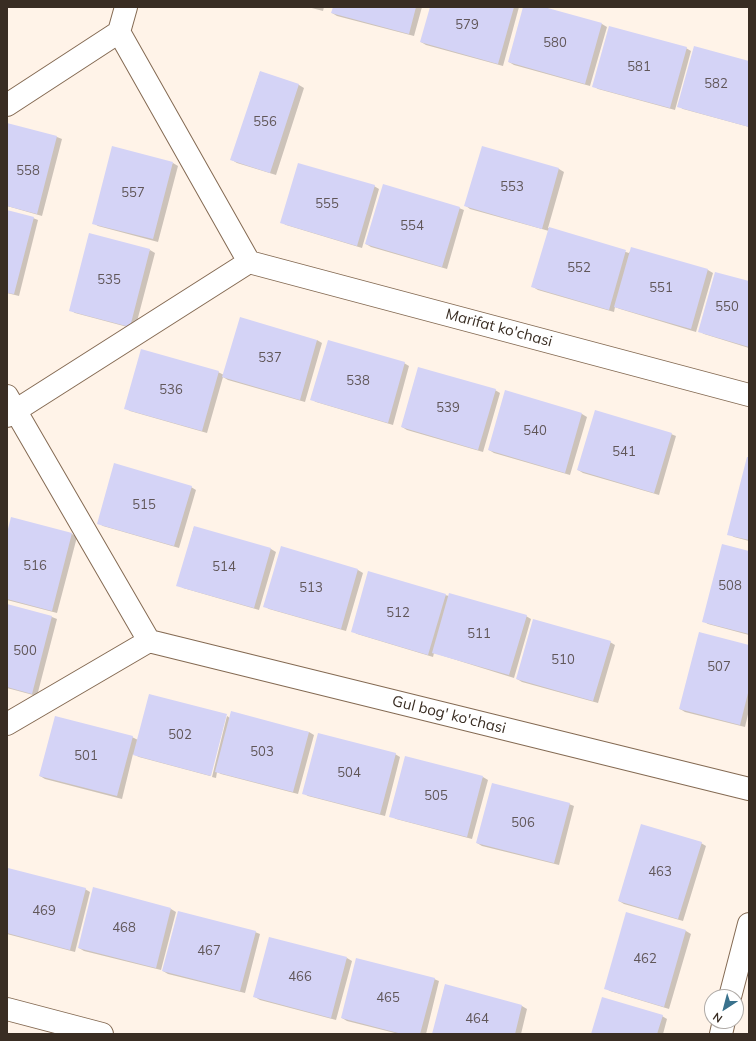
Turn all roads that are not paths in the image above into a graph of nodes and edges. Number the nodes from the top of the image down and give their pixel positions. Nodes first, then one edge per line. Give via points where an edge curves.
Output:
1 (126, 7) edge
2 (119, 32) junction
3 (7, 105) edge
4 (249, 262) junction
5 (749, 395) edge
6 (10, 408) edge
7 (149, 640) junction
8 (7, 724) edge
9 (749, 789) edge
10 (749, 924) edge
11 (732, 989) edge
12 (7, 1009) edge
13 (102, 1034) edge

1 - 2 street
2 - 3 street
2 - 4 street
4 - 5 street, Marifat ko'chasi
4 - 6 street
6 - 7 street
7 - 8 street
7 - 9 street, Gul bog' ko'chasi
10 - 11 street
12 - 13 street

